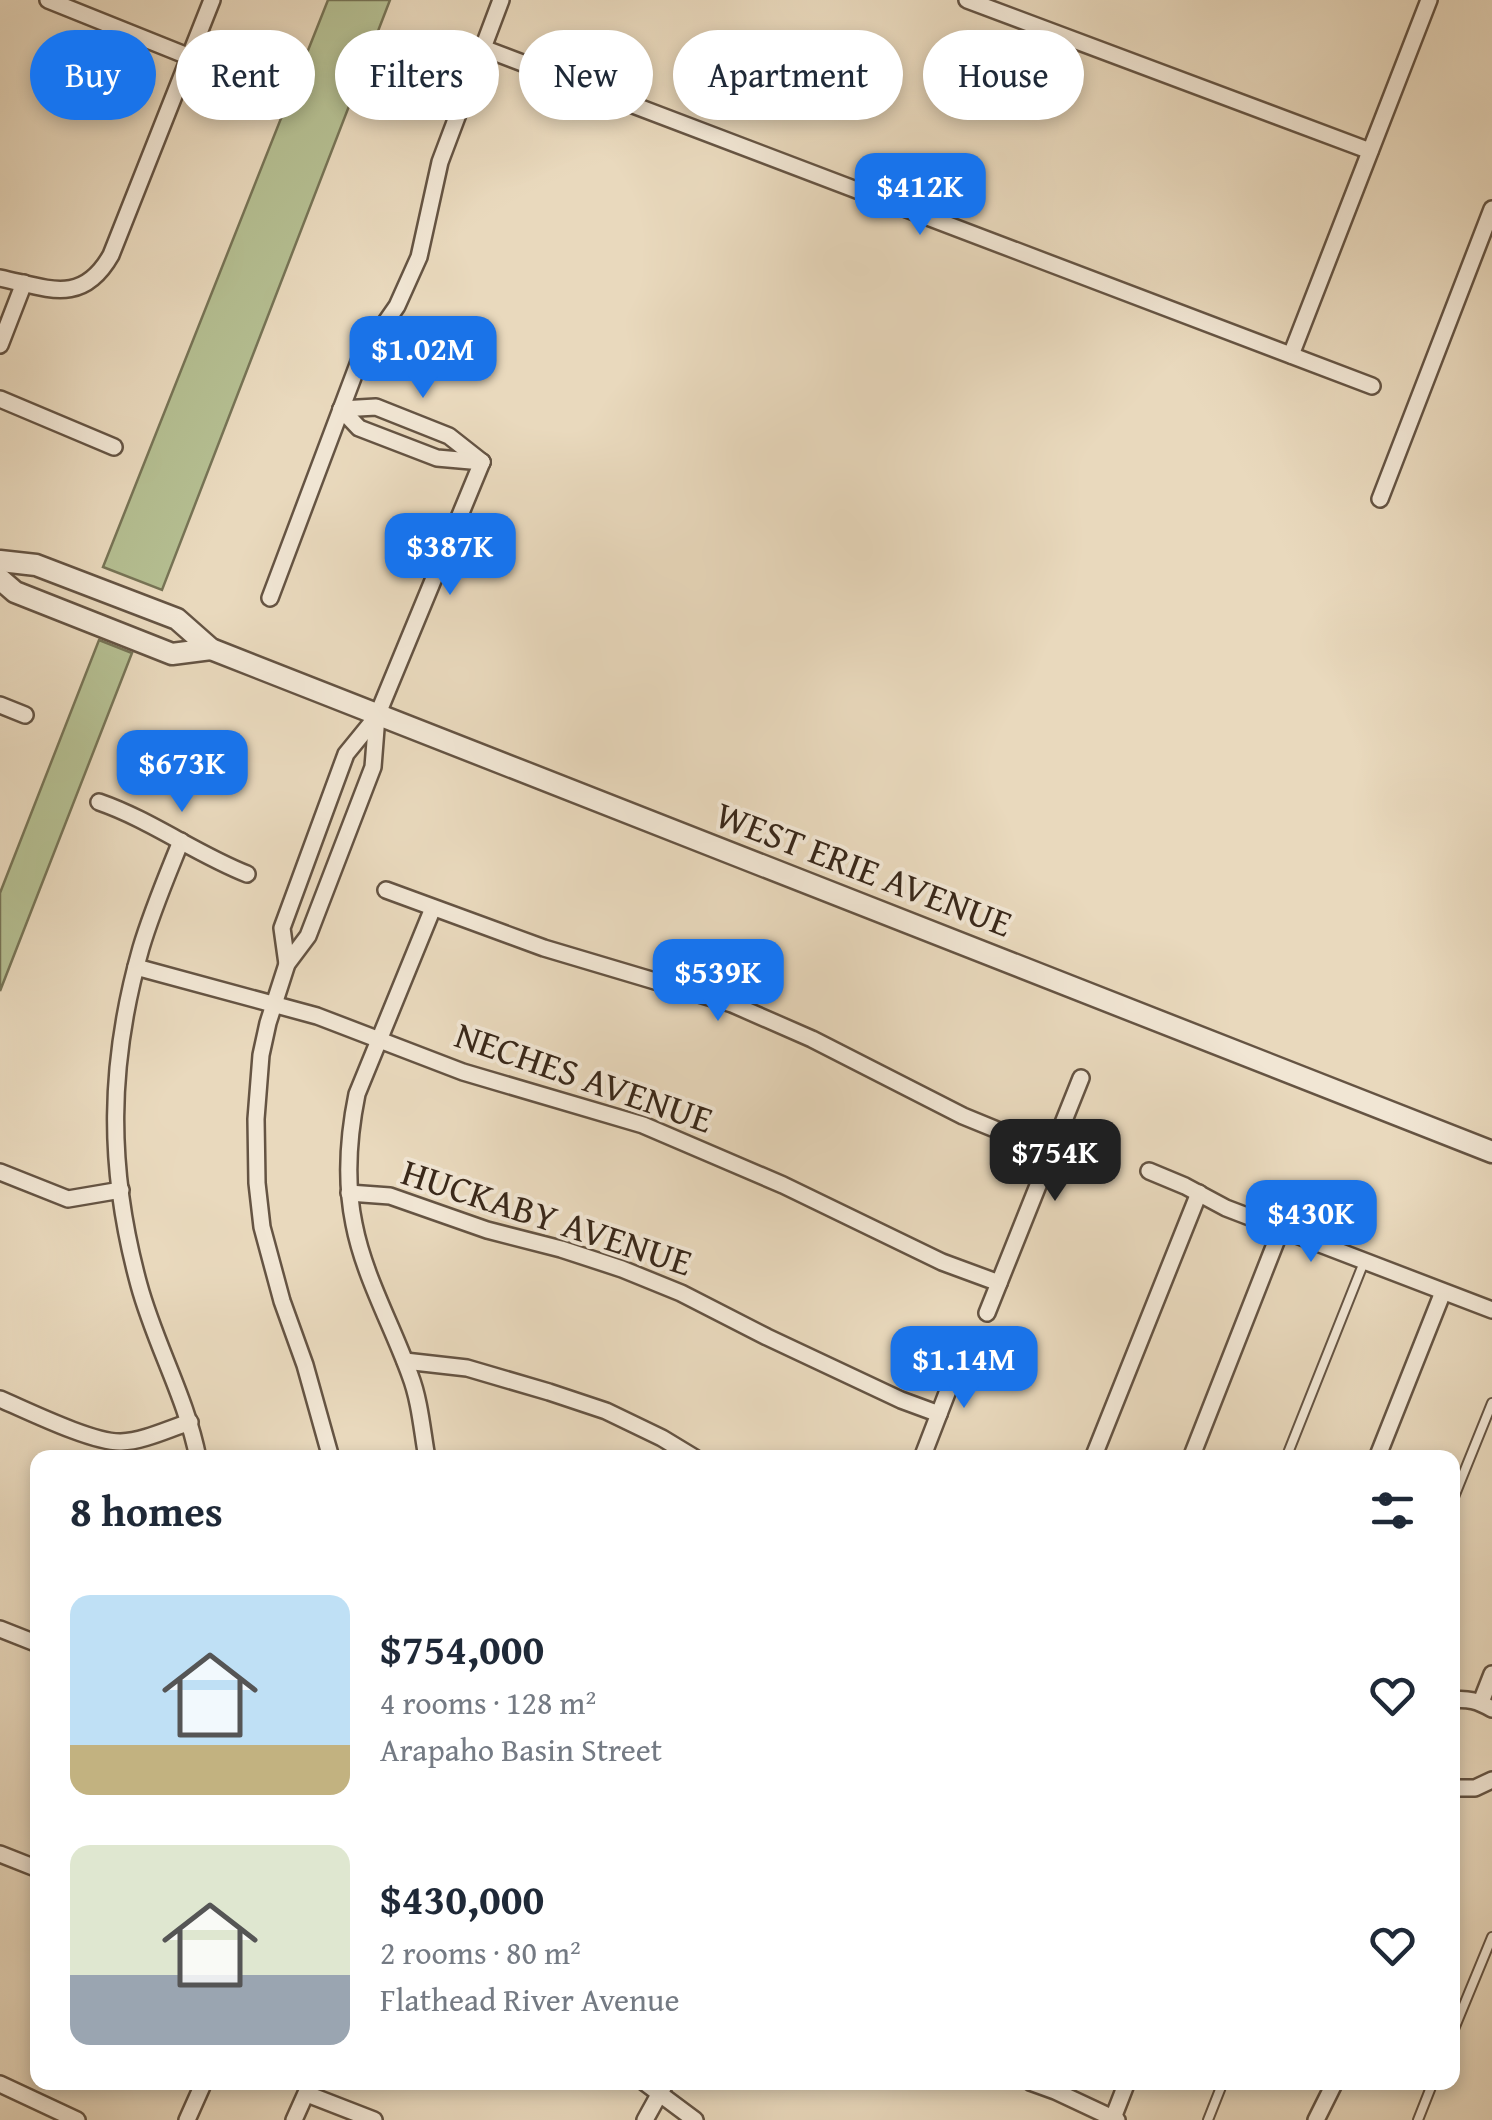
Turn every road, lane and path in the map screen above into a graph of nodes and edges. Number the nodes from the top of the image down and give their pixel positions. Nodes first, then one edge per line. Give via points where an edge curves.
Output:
1 (48, 0) edge
2 (212, 0) edge
3 (502, 0) edge
4 (967, 0) edge
5 (1428, 0) edge
6 (200, 30) edge
7 (490, 30) edge
8 (176, 51) edge
9 (499, 54) edge
10 (176, 92) edge
11 (456, 120) edge
12 (1370, 151) junction
13 (1492, 209) edge
14 (0, 278) edge
15 (24, 283) junction
16 (0, 344) edge
17 (1291, 355) junction
18 (1372, 386) dead end
19 (0, 399) edge
20 (341, 409) junction
21 (114, 446) dead end
22 (482, 462) junction
23 (1380, 499) dead end
24 (0, 561) edge
25 (0, 579) edge
26 (270, 598) dead end
27 (211, 649) junction
28 (0, 705) edge
29 (25, 715) dead end
30 (377, 716) junction
31 (99, 802) dead end
32 (180, 840) junction
33 (247, 874) dead end
34 (386, 890) dead end
35 (433, 908) junction
36 (287, 964) junction
37 (136, 967) junction
38 (274, 1006) junction
39 (379, 1039) junction
40 (1081, 1078) dead end
41 (1051, 1152) junction
42 (1492, 1152) edge
43 (1149, 1171) dead end
44 (0, 1172) edge
45 (121, 1190) junction
46 (350, 1193) junction
47 (1199, 1194) junction
48 (1281, 1229) junction
49 (1364, 1262) junction
50 (999, 1283) junction
51 (1443, 1292) junction
52 (1492, 1310) edge
53 (987, 1313) dead end
54 (964, 1349) dead end
55 (405, 1362) junction
56 (0, 1399) edge
57 (1492, 1403) edge
58 (939, 1414) junction
59 (190, 1422) junction
60 (196, 1450) edge
61 (330, 1450) edge
62 (426, 1450) edge
63 (682, 1450) edge
64 (925, 1450) edge
65 (1097, 1450) edge
66 (1194, 1450) edge
67 (1289, 1450) edge
68 (1380, 1450) edge
69 (1460, 1482) edge
70 (0, 1629) edge
71 (30, 1641) edge
72 (1492, 1674) edge
73 (1460, 1699) edge
74 (1486, 1705) edge
75 (1492, 1780) edge
76 (1460, 1788) edge
77 (0, 1854) edge
78 (30, 1867) edge
79 (1492, 1936) edge
80 (1460, 2014) edge
81 (0, 2084) edge
82 (200, 2090) edge
83 (308, 2090) edge
84 (313, 2090) edge
85 (662, 2090) edge
86 (665, 2090) edge
87 (1050, 2090) edge
88 (1125, 2090) edge
89 (1219, 2090) edge
90 (1332, 2090) edge
91 (1430, 2090) edge
92 (48, 2104) junction
93 (1115, 2119) edge
94 (38, 2120) edge
95 (77, 2120) edge
96 (187, 2120) edge
97 (294, 2120) edge
98 (374, 2120) edge
99 (645, 2120) edge
100 (695, 2120) edge
101 (1208, 2120) edge
102 (1316, 2120) edge
103 (1418, 2120) edge

1 - 8 street
2 - 6 street
3 - 7 street
4 - 12 street
5 - 12 street
9 - 17 street
10 - 15 street via 102,270 74,290
11 - 20 street via 418,258 398,306 360,360
12 - 17 street
13 - 23 street
14 - 15 street
15 - 16 street
17 - 18 street
19 - 21 street
20 - 22 street via 359,428 436,458
20 - 22 street via 376,407 449,436
20 - 26 street
22 - 30 street
24 - 27 street, WEST ERIE AVENUE via 36,565 177,619
25 - 27 street, WEST ERIE AVENUE via 16,592 172,654
27 - 30 street, WEST ERIE AVENUE
28 - 29 street
30 - 36 street via 373,767 308,936
30 - 36 street via 346,754 282,928
30 - 42 street, WEST ERIE AVENUE
31 - 32 street
32 - 33 street
32 - 37 street
34 - 35 street
35 - 39 street
35 - 41 street via 732,1004
36 - 38 street
37 - 38 street, NECHES AVENUE
37 - 45 street via 115,1086
38 - 39 street, NECHES AVENUE
38 - 61 street via 261,1055 256,1118 262,1227
39 - 46 street via 357,1094
39 - 50 street, NECHES AVENUE via 684,1141
40 - 41 street
41 - 50 street
43 - 47 street
44 - 45 street via 68,1198
45 - 59 street via 139,1288
46 - 55 street via 361,1253
46 - 58 street, HUCKABY AVENUE via 390,1196 622,1269
47 - 48 street
47 - 65 street
48 - 49 street
48 - 66 street
49 - 51 street
49 - 67 lane
50 - 53 street
51 - 52 street
51 - 68 street
54 - 58 street
55 - 62 street
55 - 63 street via 467,1368 549,1392 606,1411
56 - 59 street via 116,1442
57 - 69 lane
58 - 64 street
59 - 60 street
70 - 71 street
72 - 74 street
73 - 74 street
75 - 76 street
77 - 78 street
79 - 80 lane
81 - 92 street
82 - 96 street
83 - 97 street
84 - 98 street
85 - 99 street
86 - 100 street
87 - 93 street
88 - 93 street
89 - 101 lane
90 - 102 street
91 - 103 lane
92 - 94 street
92 - 95 street

